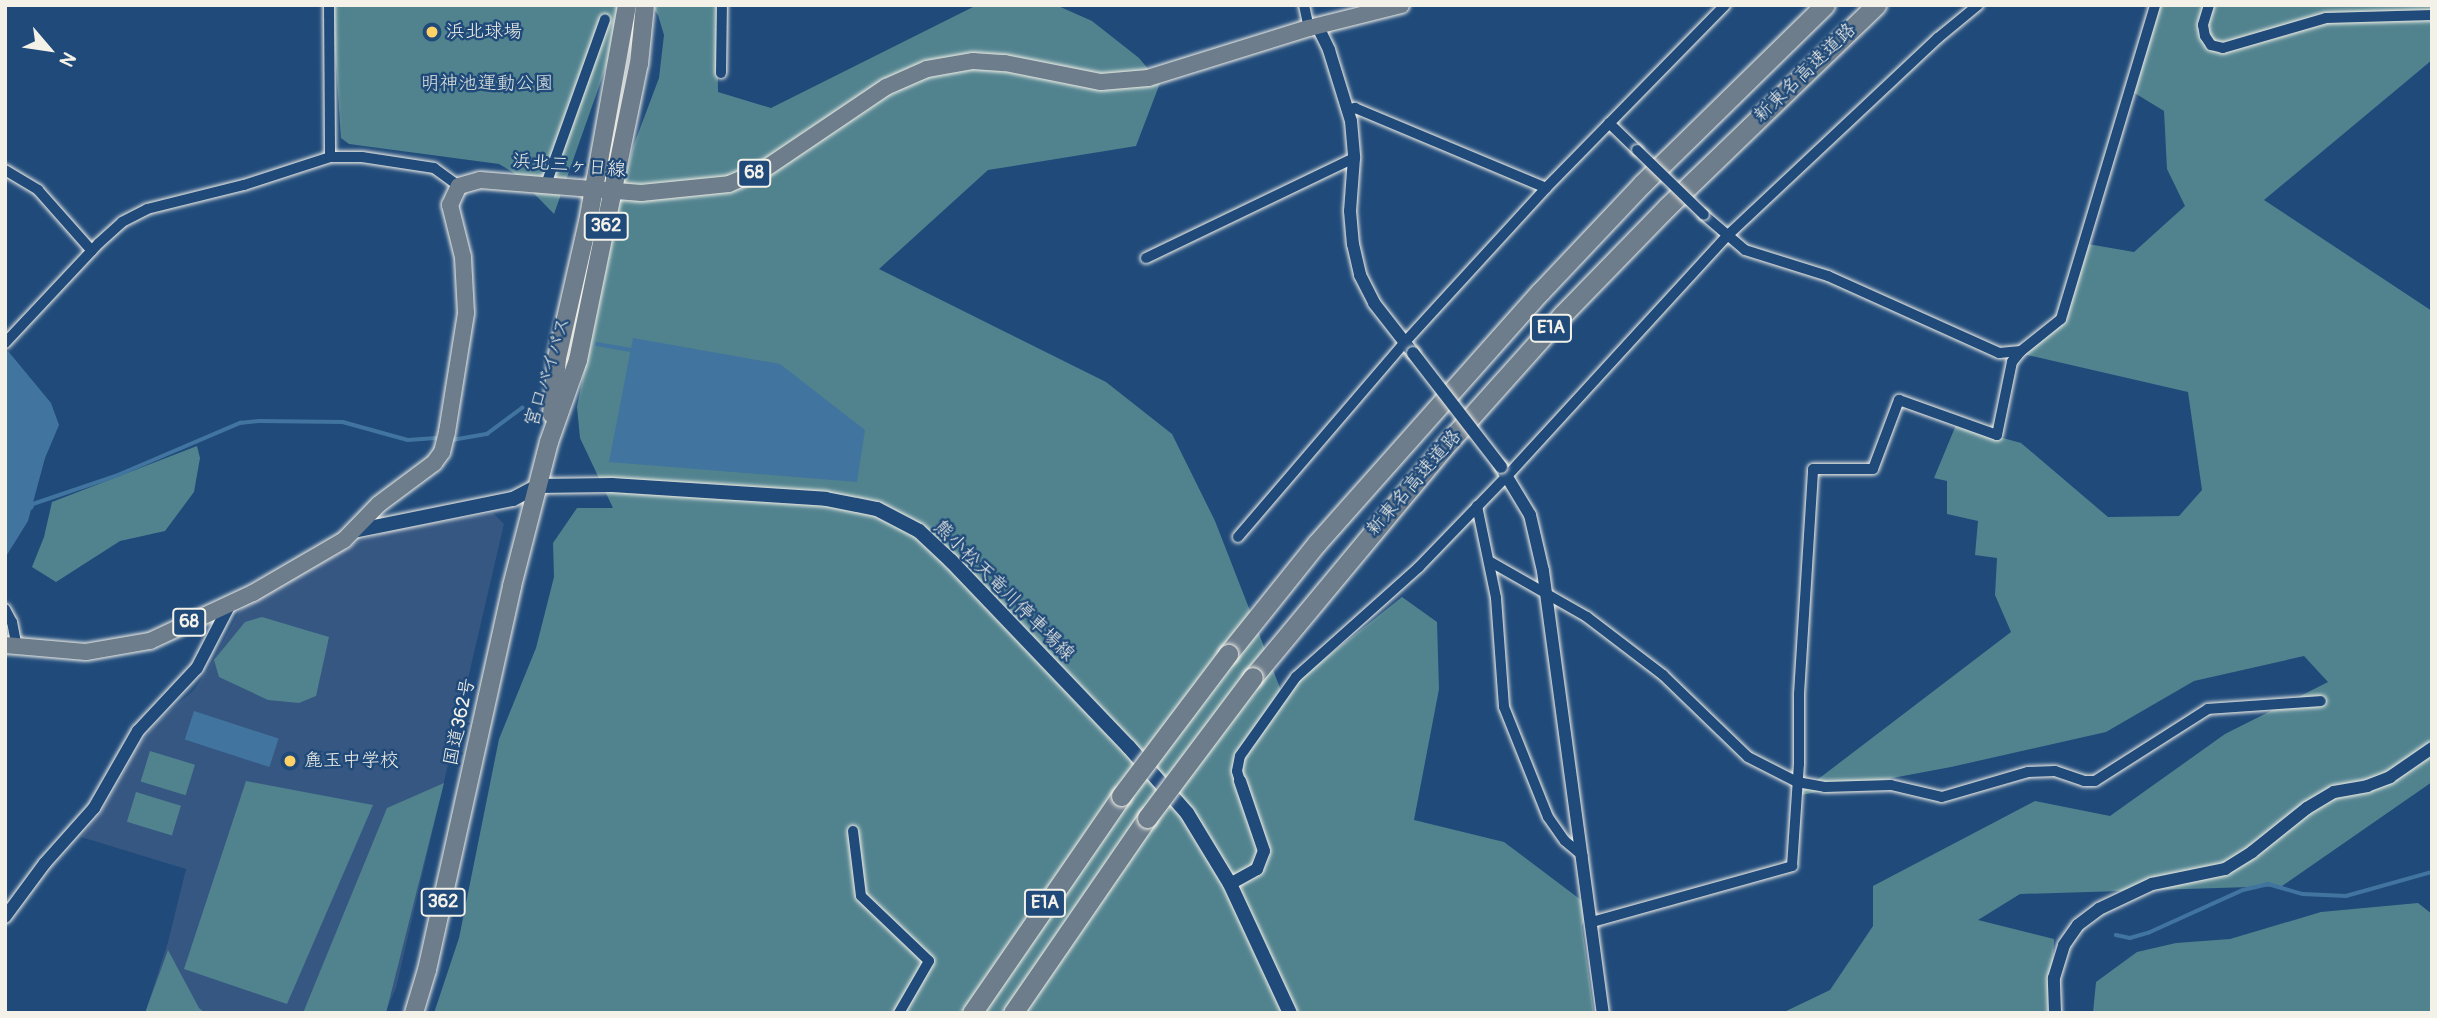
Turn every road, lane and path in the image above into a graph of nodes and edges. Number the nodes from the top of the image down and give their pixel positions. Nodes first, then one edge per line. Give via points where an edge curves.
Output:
1 (329, 5) edge
2 (627, 5) edge
3 (645, 5) edge
4 (722, 5) edge
5 (1304, 5) edge
6 (1401, 5) edge
7 (1725, 5) edge
8 (1825, 5) edge
9 (1875, 5) edge
10 (1978, 5) edge
11 (2155, 5) edge
12 (2209, 5) edge
13 (2432, 15) edge
14 (605, 19) dead end
15 (1313, 27) junction
16 (721, 73) dead end
17 (1349, 111) junction
18 (1609, 123) junction
19 (330, 157) junction
20 (1354, 158) junction
21 (5, 170) edge
22 (459, 186) junction
23 (545, 187) junction
24 (1546, 188) junction
25 (613, 191) junction
26 (594, 192) junction
27 (1727, 236) junction
28 (92, 251) junction
29 (1146, 258) dead end
30 (1405, 342) junction
31 (5, 343) edge
32 (2021, 351) junction
33 (549, 442) junction
34 (1504, 472) junction
35 (537, 486) junction
36 (1476, 506) junction
37 (354, 531) junction
38 (1238, 537) dead end
39 (1489, 561) junction
40 (1546, 594) junction
41 (230, 604) junction
42 (5, 609) edge
43 (11, 646) edge
44 (2321, 701) dead end
45 (2432, 748) edge
46 (1240, 781) joint
47 (1797, 782) junction
48 (853, 831) dead end
49 (1583, 856) junction
50 (1230, 884) junction
51 (5, 917) edge
52 (1591, 922) junction
53 (414, 1013) edge
54 (899, 1013) edge
55 (972, 1013) edge
56 (1013, 1013) edge
57 (1290, 1013) edge
58 (1603, 1013) edge
59 (2055, 1013) edge

1 - 19 street
2 - 26 highway, 宮口バイパス / 362
3 - 25 highway, 宮口バイパス / 362 via 639,64
4 - 16 street
5 - 15 street
6 - 15 main road, 浜北三ヶ日線 / 68
7 - 18 street
8 - 55 highway, 新東名高速道路 / E1A, bridge via 1642,184 1334,524 1121,796
9 - 56 highway, 新東名高速道路 / E1A, bridge via 1676,197 1444,447 1254,677 1147,818
10 - 27 street
11 - 32 street via 2060,319
12 - 13 street via 2205,36 2211,45 2222,48 2326,18
14 - 23 street
15 - 17 street via 1329,50
15 - 25 main road, 浜北三ヶ日線 / 68 via 1148,78 1101,82 973,61 927,69 886,87 766,168 729,184 641,193
17 - 20 street
17 - 24 street via 1354,108
18 - 24 street
18 - 27 street, bridge
19 - 22 street via 434,168
19 - 28 street via 147,209 122,222
20 - 29 street
20 - 30 street via 1350,211 1360,275 1374,303
21 - 28 street via 38,190
22 - 23 main road, 浜北三ヶ日線 / 68 via 480,180
22 - 37 main road, 68 via 450,205 467,295 444,445 434,463 379,504
23 - 26 main road, 浜北三ヶ日線 / 68
24 - 30 street
25 - 26 main road, 浜北三ヶ日線 / 68
25 - 33 highway, 宮口バイパス / 362 via 578,360
26 - 33 highway, 宮口バイパス / 362 via 557,358
27 - 32 street via 1745,250 1828,276 1999,353
27 - 34 street
28 - 31 street
30 - 34 street, bridge
30 - 38 street
32 - 47 street via 2012,362 1997,435 1899,400 1873,469 1813,469
33 - 35 highway, 国道362号 / 362
34 - 36 street
34 - 40 street via 1530,515
35 - 37 main road, 熊小松天竜川停車場線 via 513,499
35 - 50 main road, 熊小松天竜川停車場線 via 612,485 826,499 877,509 919,531 1187,813
35 - 53 highway, 国道362号 / 362 via 428,970
36 - 39 street
36 - 46 street via 1392,593 1297,677 1240,755
37 - 41 main road, 68
39 - 40 street
39 - 49 street via 1504,706 1548,817
40 - 47 street via 1587,617 1664,675 1748,757
40 - 49 street
41 - 43 main road, 68 via 150,640 86,652
41 - 51 street via 197,668 138,732 94,808
42 - 43 street via 12,622
44 - 47 street via 2208,709 2095,781 2055,771 2028,772 1942,797 1891,785 1825,787
45 - 59 street via 2390,777 2325,797 2225,869 2152,884 2099,909 2064,945 2054,978
46 - 50 street via 1264,851 1256,869
47 - 52 street via 1792,866
48 - 54 street via 861,896 929,961
49 - 52 street
50 - 57 main road, 熊小松天竜川停車場線
52 - 58 street

